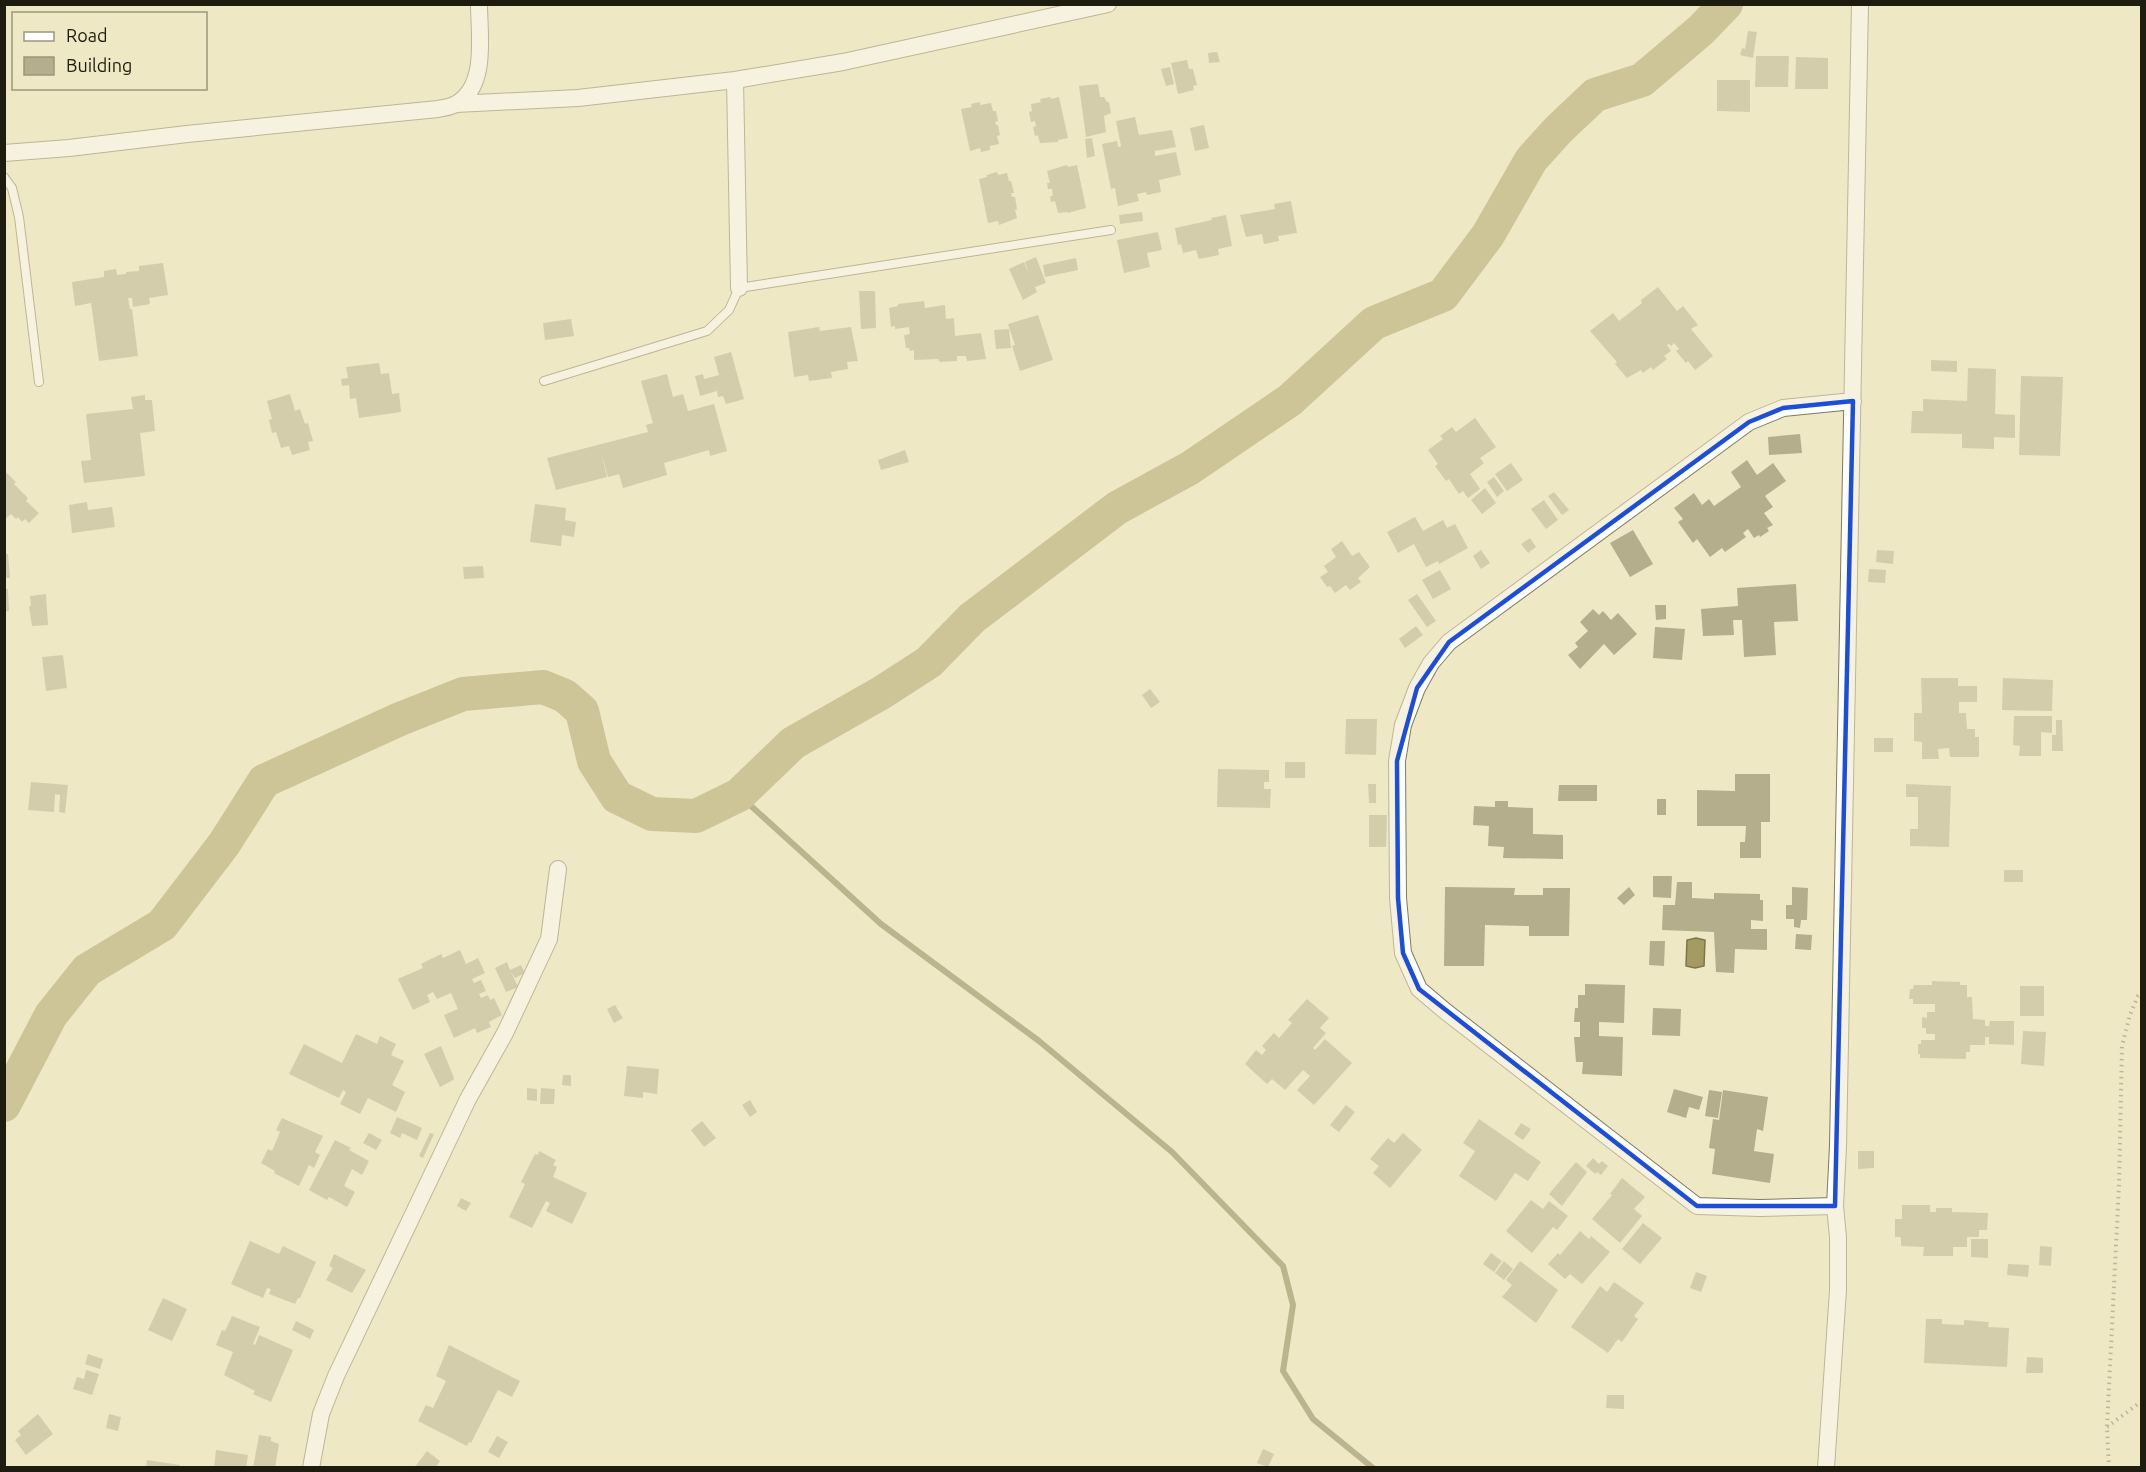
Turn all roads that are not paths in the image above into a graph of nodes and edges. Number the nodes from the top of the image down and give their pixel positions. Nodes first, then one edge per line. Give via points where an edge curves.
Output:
1 (479, 4) edge
2 (1108, 4) edge
3 (1860, 4) edge
4 (735, 80) junction
5 (456, 104) junction
6 (4, 153) edge
7 (4, 177) edge
8 (1111, 230) dead end
9 (739, 288) junction
10 (544, 381) dead end
11 (39, 382) dead end
12 (1853, 401) junction
13 (558, 869) dead end
14 (1835, 1206) junction
15 (311, 1467) edge
16 (1826, 1467) edge

1 - 5 street via 478,68 472,90
2 - 4 street via 843,62
3 - 12 street
4 - 5 street via 578,98
4 - 9 street
5 - 6 street via 438,109
7 - 11 lane via 12,188 19,217
8 - 9 lane
9 - 10 lane via 729,310 707,331
12 - 14 street
12 - 14 street via 1783,408 1749,422 1449,642 1417,688 1403,725 1397,760 1398,898 1403,954 1419,988 1697,1206
13 - 15 street via 549,939 336,1376 321,1414
14 - 16 street via 1838,1290

